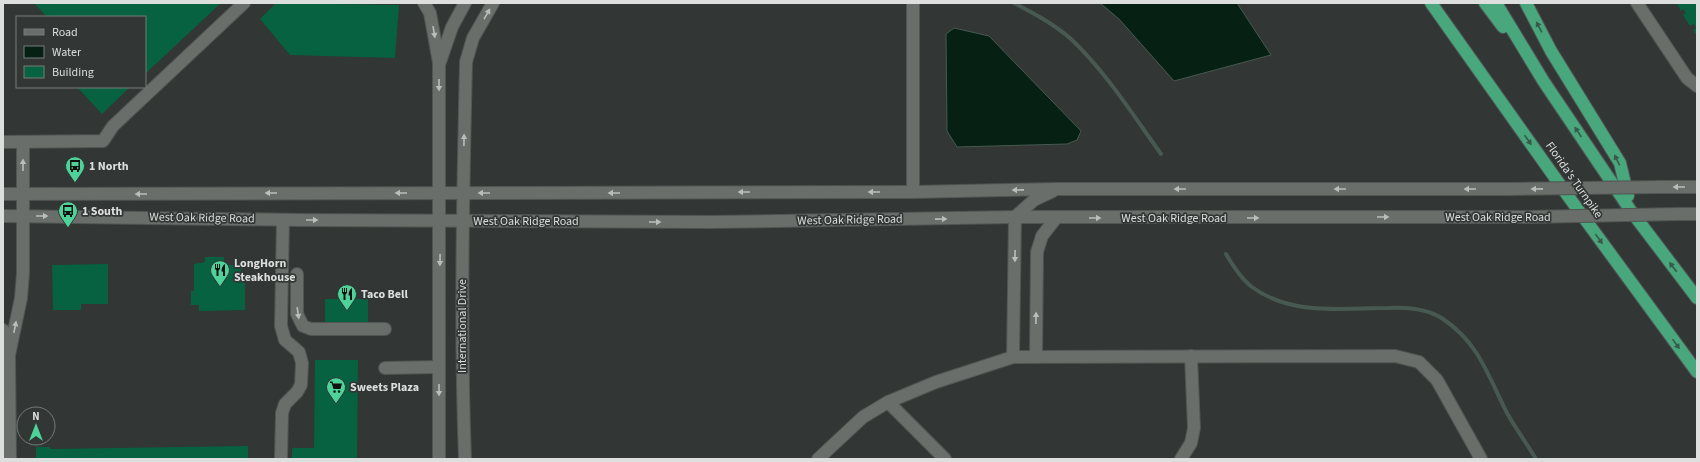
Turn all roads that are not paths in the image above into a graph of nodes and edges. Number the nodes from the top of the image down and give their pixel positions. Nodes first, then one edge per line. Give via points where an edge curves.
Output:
1 (244, 3) edge
2 (424, 3) edge
3 (465, 3) edge
4 (493, 3) edge
5 (913, 3) edge
6 (1431, 3) edge
7 (1440, 3) edge
8 (1485, 3) edge
9 (1496, 3) edge
10 (1526, 3) edge
11 (1637, 3) edge
12 (439, 63) junction
13 (1544, 82) junction
14 (1697, 86) edge
15 (1506, 108) junction
16 (3, 142) edge
17 (23, 142) junction
18 (1697, 187) edge
19 (1057, 189) junction
20 (913, 192) junction
21 (440, 193) junction
22 (463, 193) junction
23 (3, 194) edge
24 (23, 194) junction
25 (1631, 211) junction
26 (1697, 214) edge
27 (3, 216) edge
28 (23, 216) junction
29 (1015, 217) junction
30 (1056, 218) junction
31 (283, 220) junction
32 (440, 221) junction
33 (462, 221) junction
34 (297, 274) dead end
35 (1697, 298) edge
36 (385, 329) dead end
37 (3, 330) edge
38 (9, 356) junction
39 (1036, 356) junction
40 (1191, 356) junction
41 (1013, 357) junction
42 (439, 367) junction
43 (385, 368) dead end
44 (1697, 372) edge
45 (888, 402) junction
46 (10, 459) edge
47 (281, 459) edge
48 (439, 459) edge
49 (465, 459) edge
50 (818, 459) edge
51 (945, 459) edge
52 (1181, 459) edge
53 (1481, 459) edge

1 - 17 street via 113,126 103,141
2 -> 12 street via 430,13
3 - 12 street via 452,27
22 -> 4 street, International Drive via 466,62 474,38
5 - 20 street
6 - 15 highway, Florida's Turnpike
7 - 15 highway
8 - 13 highway
9 - 13 highway
25 -> 10 highway via 1620,162 1552,51
11 - 14 street via 1687,78
12 -> 21 street, International Drive
25 -> 13 highway
15 -> 44 highway, Florida's Turnpike via 1590,228
16 - 17 street
24 -> 17 street
18 -> 19 street, West Oak Ridge Road, bridge
19 -> 20 street, West Oak Ridge Road
19 - 29 street via 1034,200
20 -> 22 street, West Oak Ridge Road
21 - 22 street, West Oak Ridge Road
21 -> 24 street, West Oak Ridge Road
21 - 32 street, International Drive
22 - 33 street, International Drive
23 - 24 street, West Oak Ridge Road
24 - 28 street
35 -> 25 highway
30 -> 26 street, West Oak Ridge Road, bridge
27 - 28 street, West Oak Ridge Road
28 -> 31 street, West Oak Ridge Road
38 -> 28 street via 22,285
29 - 30 street, West Oak Ridge Road
33 -> 29 street, West Oak Ridge Road via 711,222
29 -> 41 street
39 -> 30 street via 1037,252 1042,236
31 -> 32 street, West Oak Ridge Road
31 - 47 street via 281,326 285,340 299,352 302,363 301,384 285,404 282,412
32 - 33 street, West Oak Ridge Road
32 -> 42 street, International Drive
33 - 49 street, International Drive
34 -> 36 street via 298,314 303,326 311,329
37 - 38 street
38 - 46 street
39 - 40 street
39 - 41 street
40 - 52 street via 1194,428 1191,443
40 - 53 street via 1395,356 1419,362 1437,380
41 - 45 street via 936,382
42 - 43 street
42 -> 48 street, International Drive
45 - 50 street via 863,417
45 - 51 street

